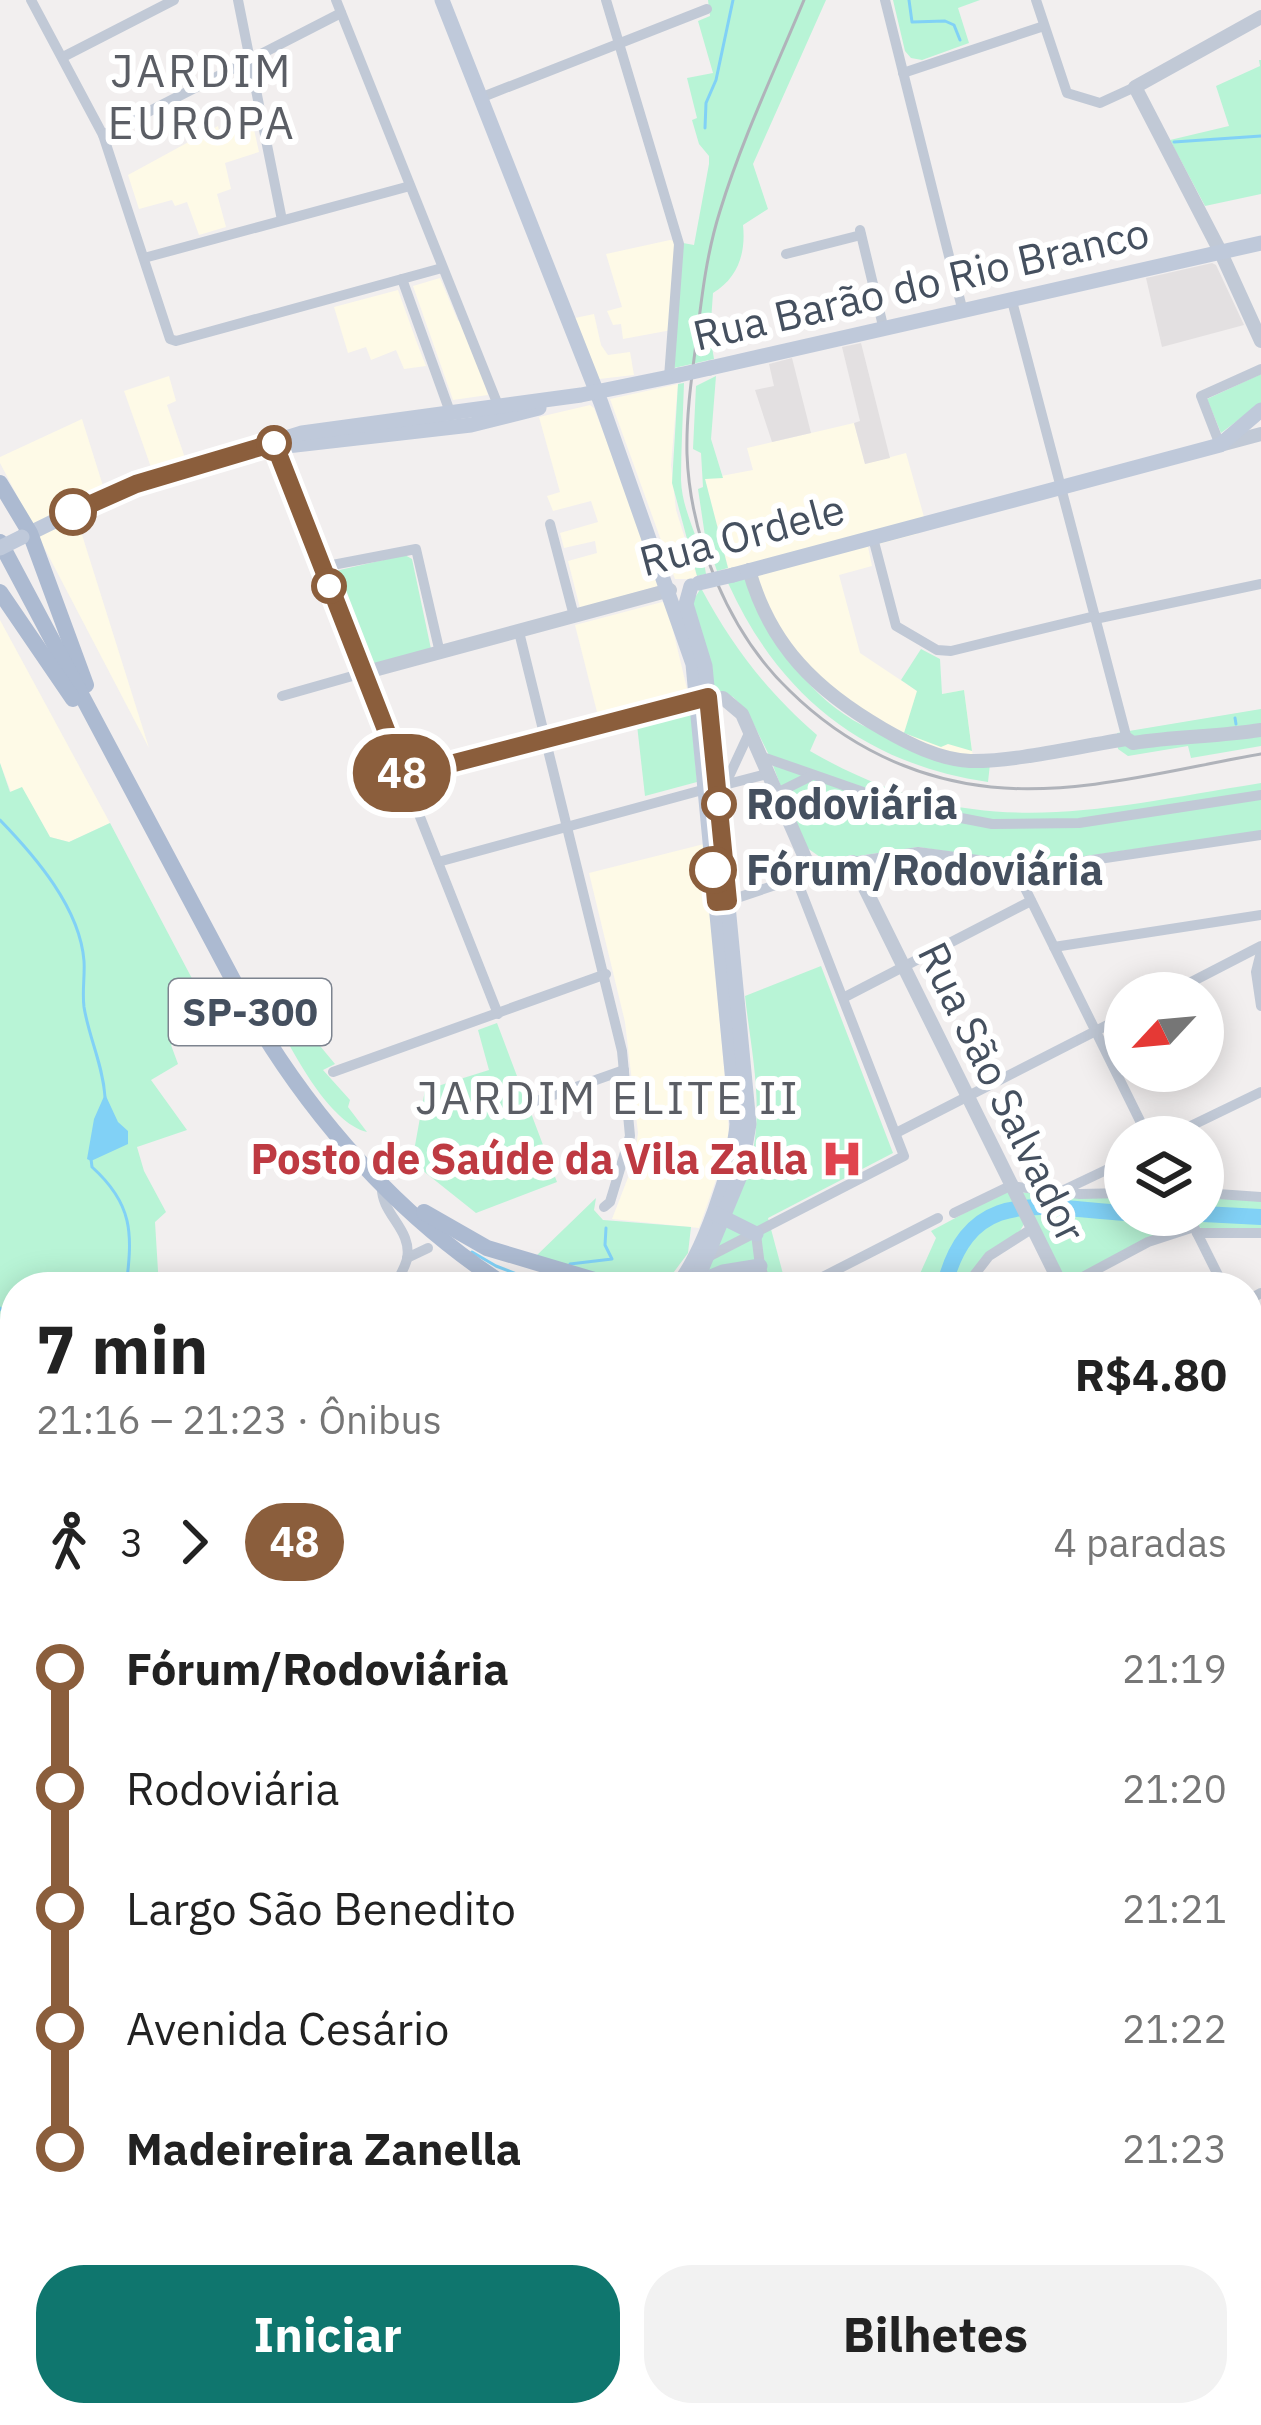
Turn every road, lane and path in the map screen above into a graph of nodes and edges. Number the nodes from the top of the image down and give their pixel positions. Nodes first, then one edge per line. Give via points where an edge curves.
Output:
1 (31, 0) edge
2 (175, 0) edge
3 (238, 0) edge
4 (442, 0) edge
5 (606, 0) edge
6 (885, 0) edge
7 (1036, 0) edge
8 (338, 6) edge
9 (704, 6) edge
10 (1261, 17) edge
11 (1044, 26) junction
12 (619, 43) junction
13 (63, 57) junction
14 (250, 60) junction
15 (903, 73) junction
16 (1135, 87) junction
17 (480, 98) junction
18 (104, 135) junction
19 (410, 186) junction
20 (282, 220) junction
21 (1261, 243) edge
22 (1221, 253) junction
23 (787, 254) dead end
24 (144, 258) junction
25 (442, 268) junction
26 (402, 279) junction
27 (1012, 301) junction
28 (962, 312) junction
29 (884, 330) junction
30 (1261, 340) edge
31 (1261, 369) edge
32 (674, 376) junction
33 (589, 394) junction
34 (497, 405) junction
35 (1261, 410) edge
36 (453, 419) junction
37 (1261, 434) edge
38 (271, 445) junction
39 (1220, 446) junction
40 (0, 483) edge
41 (1061, 488) junction
42 (550, 524) dead end
43 (26, 535) junction
44 (872, 538) junction
45 (0, 545) edge
46 (322, 567) junction
47 (741, 573) junction
48 (1261, 584) edge
49 (695, 585) junction
50 (670, 590) junction
51 (0, 592) edge
52 (574, 616) junction
53 (1095, 617) junction
54 (519, 632) junction
55 (440, 652) junction
56 (699, 663) junction
57 (363, 674) junction
58 (282, 696) dead end
59 (703, 698) junction
60 (1261, 730) edge
61 (750, 731) junction
62 (546, 739) junction
63 (1126, 739) junction
64 (760, 756) junction
65 (115, 758) junction
66 (767, 774) junction
67 (404, 776) junction
68 (809, 777) junction
69 (716, 787) junction
70 (775, 794) junction
71 (1261, 795) edge
72 (568, 826) junction
73 (1261, 835) edge
74 (438, 862) junction
75 (851, 862) junction
76 (1014, 866) junction
77 (820, 870) junction
78 (796, 878) junction
79 (722, 902) junction
80 (1030, 902) junction
81 (1261, 915) edge
82 (1054, 947) junction
83 (1261, 949) edge
84 (904, 966) junction
85 (1213, 972) edge
86 (606, 974) junction
87 (843, 998) junction
88 (1261, 1006) edge
89 (498, 1014) junction
90 (1104, 1026) edge
91 (1095, 1031) junction
92 (624, 1070) junction
93 (332, 1072) dead end
94 (1261, 1092) edge
95 (967, 1097) junction
96 (531, 1103) dead end
97 (1138, 1116) edge
98 (1211, 1116) edge
99 (743, 1124) junction
100 (896, 1133) junction
101 (1104, 1171) edge
102 (382, 1182) junction
103 (1064, 1190) junction
104 (1014, 1192) junction
105 (1104, 1193) edge
106 (1224, 1194) edge
107 (1261, 1196) edge
108 (730, 1200) junction
109 (604, 1207) dead end
110 (955, 1214) dead end
111 (718, 1215) junction
112 (938, 1218) dead end
113 (1030, 1224) junction
114 (1224, 1228) edge
115 (1261, 1233) edge
116 (756, 1234) junction
117 (1163, 1236) edge
118 (1198, 1236) edge
119 (428, 1248) dead end
120 (407, 1258) junction
121 (706, 1258) junction
122 (760, 1266) junction
123 (401, 1272) edge
124 (487, 1272) edge
125 (570, 1272) edge
126 (686, 1272) edge
127 (700, 1272) edge
128 (723, 1272) edge
129 (762, 1272) edge
130 (835, 1272) edge
131 (977, 1272) edge
132 (1055, 1272) edge
133 (1091, 1272) edge
134 (1216, 1272) edge

1 - 13 street
2 - 13 street
3 - 14 street
4 - 17 main road
5 - 12 street
6 - 15 street
7 - 11 street
8 - 14 street
8 - 19 street
9 - 12 street
10 - 16 street
11 - 15 street
11 - 16 street via 1067,93 1100,104
12 - 17 street
12 - 32 street via 679,244
13 - 18 street
14 - 18 street
14 - 20 street
15 - 28 street
16 - 22 street
17 - 33 main road
18 - 24 street
19 - 20 street
19 - 25 street
20 - 24 street
21 - 22 main road, Rua Barão do Rio Branco
22 - 27 main road, Rua Barão do Rio Branco
22 - 30 street
23 - 29 street via 860,232
24 - 26 street via 172,340
25 - 26 street
25 - 34 street
26 - 36 street
27 - 28 main road, Rua Barão do Rio Branco
27 - 41 street
28 - 29 main road, Rua Barão do Rio Branco
29 - 32 main road, Rua Barão do Rio Branco, bridge
31 - 39 street via 1201,396
32 - 33 main road, Rua Barão do Rio Branco
33 - 34 main road
33 - 36 main road
33 - 50 main road
34 - 36 main road
35 - 39 main road
36 - 38 main road via 302,433
37 - 39 street
38 - 43 main road via 118,490
38 - 46 street
39 - 41 main road, Rua Ordele
40 - 43 main road
41 - 44 main road, Rua Ordele
41 - 53 street
42 - 52 street
43 - 45 main road, bridge
43 - 65 main road
44 - 47 main road, Rua Ordele
44 - 53 street via 896,626 938,650
45 - 65 main road, SP-300
46 - 55 street via 416,549
46 - 57 street
47 - 49 main road, Rua Ordele, bridge
47 - 63 street via 801,670 913,746 977,760
48 - 53 street
49 - 50 main road, Rua Ordele
49 - 56 main road via 686,602
50 - 52 street, Rua Ordele
50 - 56 main road
51 - 65 main road
52 - 54 street, Rua Ordele
53 - 63 street
54 - 55 street, Rua Ordele
54 - 62 street
55 - 57 street, Rua Ordele
56 - 59 main road
57 - 58 street, Rua Ordele
57 - 67 street
59 - 61 street via 734,704
59 - 62 street
59 - 69 main road
60 - 63 street
61 - 64 street
61 - 69 street
62 - 67 street
62 - 72 street
64 - 66 street
64 - 68 street
65 - 102 main road, SP-300 via 272,1047
66 - 69 street
66 - 70 street
67 - 74 street
68 - 70 street
68 - 71 street via 931,814 1022,825
69 - 72 street
69 - 79 main road
70 - 77 street via 801,854
72 - 74 street
72 - 86 street
73 - 76 street
74 - 89 street
75 - 76 street via 918,852
75 - 77 street
75 - 84 street, Rua São Salvador
76 - 80 street
77 - 78 street
78 - 79 street
78 - 87 street
79 - 99 main road
80 - 82 street
80 - 84 street
81 - 82 street
82 - 91 street
83 - 85 street
83 - 88 street
84 - 87 street
84 - 95 street, Rua São Salvador
86 - 89 street
86 - 92 street
87 - 100 street
89 - 93 street
90 - 91 street
91 - 95 street
91 - 97 street
92 - 96 street
92 - 109 street via 629,1148
94 - 98 street
95 - 100 street
95 - 104 street, Rua São Salvador
99 - 108 main road via 744,1162
99 - 111 main road
100 - 116 street via 902,1158
101 - 103 street
102 - 120 street
102 - 124 main road, SP-300
102 - 125 main road, SP-300 via 476,1243
103 - 104 street
103 - 105 street
104 - 110 street
104 - 113 street, Rua São Salvador
106 - 107 street
108 - 111 main road
108 - 116 main road
111 - 116 main road
111 - 121 main road
111 - 126 main road
112 - 130 street
113 - 131 street
113 - 132 street, Rua São Salvador
114 - 115 street
116 - 121 street
116 - 122 street
117 - 133 street
118 - 134 street
119 - 120 street
120 - 123 street
121 - 127 main road
122 - 128 main road
122 - 129 street

